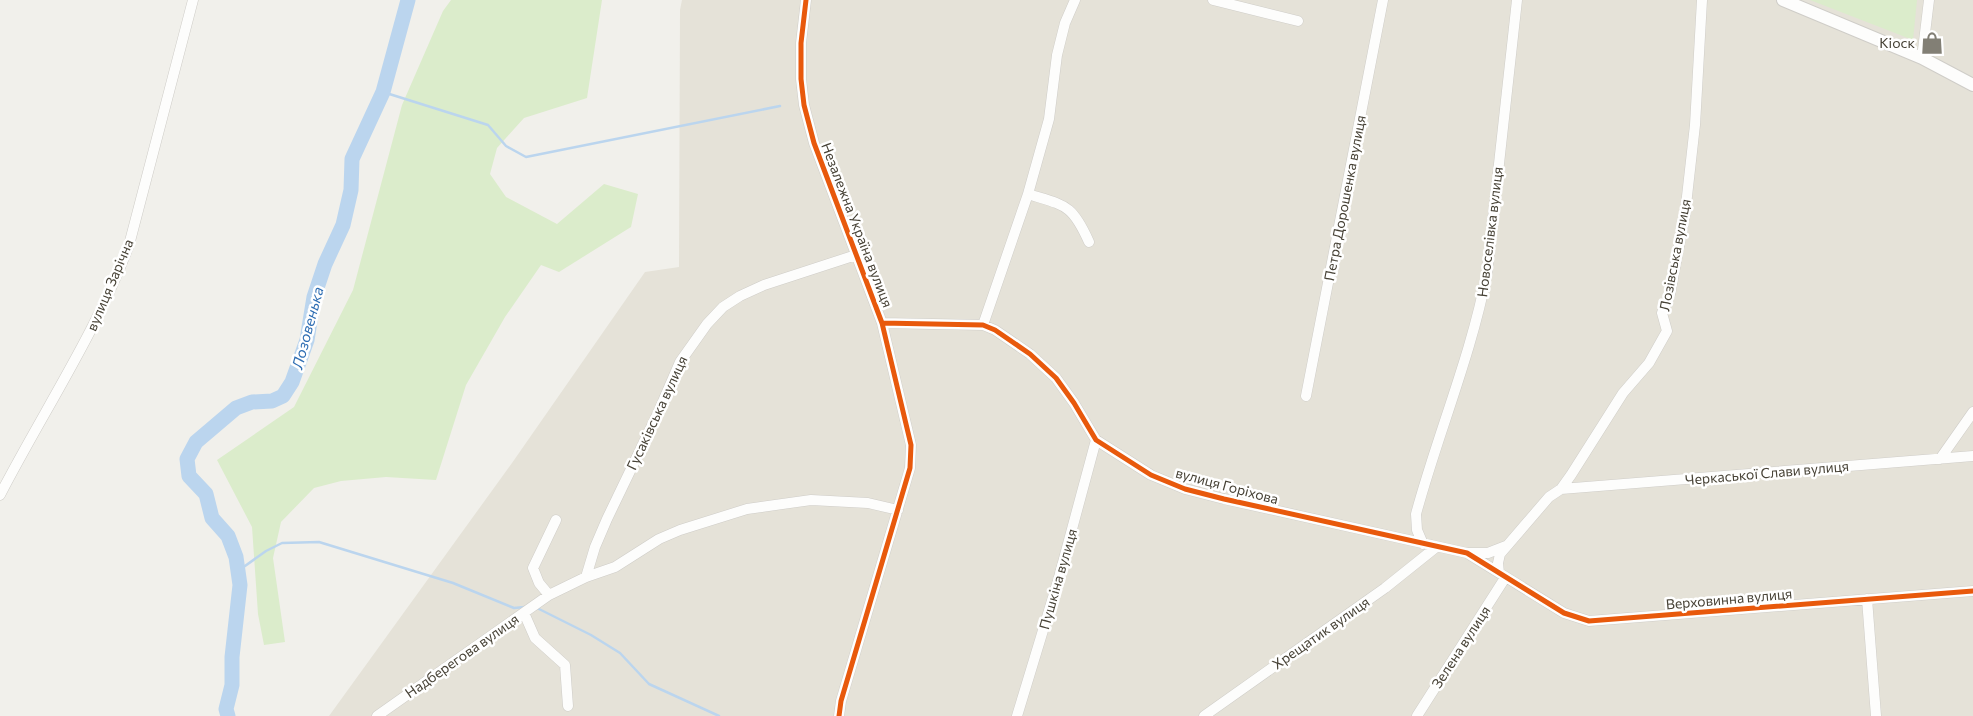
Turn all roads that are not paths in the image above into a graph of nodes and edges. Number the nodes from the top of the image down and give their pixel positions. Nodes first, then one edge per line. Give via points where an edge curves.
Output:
1 (193, 0) edge
2 (806, 0) edge
3 (1075, 0) edge
4 (1213, 0) edge
5 (1383, 0) edge
6 (1518, 0) edge
7 (1702, 0) edge
8 (1783, 0) edge
9 (1929, 0) edge
10 (1298, 21) dead end
11 (1922, 58) junction
12 (1973, 85) edge
13 (1028, 194) junction
14 (1089, 242) dead end
15 (856, 255) junction
16 (882, 323) junction
17 (983, 325) junction
18 (1306, 396) dead end
19 (1973, 412) edge
20 (1096, 440) junction
21 (1973, 456) edge
22 (1940, 459) junction
23 (1561, 489) junction
24 (0, 495) edge
25 (898, 510) junction
26 (556, 520) dead end
27 (1423, 544) junction
28 (1507, 545) junction
29 (1435, 548) junction
30 (1467, 553) junction
31 (1502, 575) junction
32 (586, 577) junction
33 (1973, 591) edge
34 (549, 595) junction
35 (1867, 598) junction
36 (524, 613) junction
37 (568, 706) dead end
38 (377, 716) edge
39 (839, 716) edge
40 (1017, 716) edge
41 (1204, 716) edge
42 (1417, 716) edge
43 (1876, 716) edge

1 - 24 street, вулиця Зарічна via 122,264 98,318
2 - 15 street, Незалежна Україна вулиця via 801,43 804,105 814,143
3 - 13 street via 1057,55 1049,119
4 - 10 street
5 - 18 street, Петра Дорошенка вулиця
6 - 27 street, Новоселівка вулиця via 1487,273 1453,401 1416,514 1417,530
7 - 23 street, Лозівська вулиця via 1700,59 1685,214 1673,280 1662,313 1667,331 1649,363 1623,393
8 - 11 street
9 - 11 street
11 - 12 street
13 - 14 street via 1064,205 1073,212
13 - 17 street
15 - 16 street, Незалежна Україна вулиця
15 - 32 street, Гусаківська вулиця via 740,296 723,307 707,324 680,362 594,547
16 - 17 street
16 - 25 street, Незалежна Україна вулиця via 912,444 910,468
17 - 20 street, вулиця Горіхова via 1030,354 1056,378
19 - 22 street
20 - 27 street, вулиця Горіхова via 1151,475 1185,489
20 - 40 street, Пушкіна вулиця
21 - 22 street, Черкаської Слави вулиця
22 - 23 street, Черкаської Слави вулиця
23 - 28 street, Лозівська вулиця via 1549,497
25 - 32 street, Надберегова вулиця via 840,500 811,500 747,509 680,530 659,539 615,567
25 - 39 street, Незалежна Україна вулиця
26 - 34 street via 533,568
27 - 29 street, вулиця Горіхова
28 - 30 street via 1488,553
28 - 31 street, Лозівська вулиця via 1498,558
29 - 30 street, вулиця Горіхова
29 - 41 street, Хрещатик вулиця via 1385,588
30 - 31 street, вулиця Горіхова
31 - 35 street, Верховинна вулиця via 1564,613 1589,622
31 - 42 street, Зелена вулиця
32 - 34 street, Надберегова вулиця
33 - 35 street, Верховинна вулиця
34 - 36 street, Надберегова вулиця
35 - 43 street
36 - 37 street, Надберегова вулиця via 535,638 565,665
36 - 38 street, Надберегова вулиця

